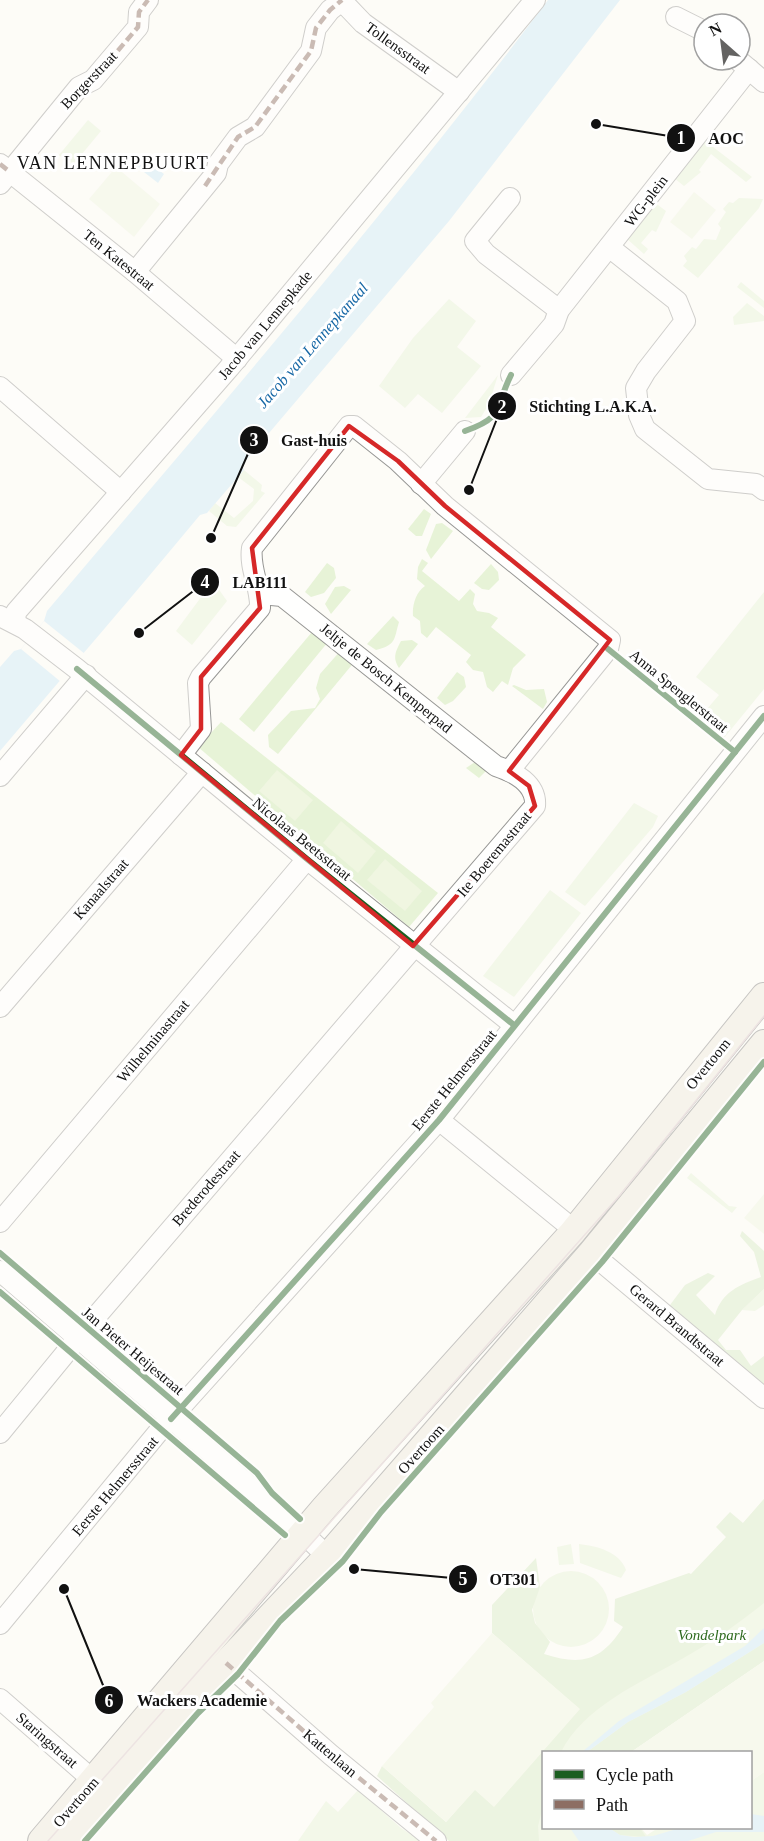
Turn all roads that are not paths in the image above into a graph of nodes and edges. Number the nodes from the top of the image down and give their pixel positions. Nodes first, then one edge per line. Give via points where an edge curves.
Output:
1 (148, 0) edge
2 (342, 0) edge
3 (535, 0) edge
4 (676, 17) dead end
5 (692, 25) edge
6 (749, 72) edge
7 (459, 92) junction
8 (3, 173) edge
9 (510, 198) dead end
10 (609, 247) junction
11 (135, 272) junction
12 (559, 310) junction
13 (237, 359) junction
14 (511, 375) dead end
15 (0, 387) edge
16 (465, 431) dead end
17 (421, 484) junction
18 (764, 490) edge
19 (121, 492) junction
20 (261, 594) junction
21 (13, 623) edge
22 (81, 672) junction
23 (764, 716) edge
24 (180, 755) junction
25 (509, 771) junction
26 (202, 772) junction
27 (0, 776) edge
28 (307, 859) junction
29 (413, 946) junction
30 (764, 996) edge
31 (0, 1006) edge
32 (514, 1025) junction
33 (761, 1054) edge
34 (439, 1120) junction
35 (0, 1222) edge
36 (573, 1233) junction
37 (591, 1252) junction
38 (0, 1271) edge
39 (78, 1338) junction
40 (764, 1398) edge
41 (171, 1419) junction
42 (0, 1433) edge
43 (304, 1534) junction
44 (327, 1556) junction
45 (0, 1624) edge
46 (226, 1663) junction
47 (0, 1699) edge
48 (94, 1781) junction
49 (41, 1841) edge
50 (67, 1841) edge
51 (436, 1841) edge

1 - 8 street, Borgerstraat via 139,12 138,27
2 - 7 street, Tollensstraat via 363,23
2 - 11 street via 316,28 311,51 255,127 238,137 216,173
3 - 7 street, Jacob van Lennepkade
4 - 5 street
6 - 10 street, WG-plein
7 - 13 street, Jacob van Lennepkade
8 - 11 street, Ten Katestraat
9 - 12 street via 475,241 486,254
10 - 12 street, WG-plein
10 - 18 street via 677,301 685,321 636,388 645,429 708,479 756,484
11 - 13 street, Ten Katestraat
12 - 14 street, WG-plein via 554,324
13 - 19 street, Jacob van Lennepkade
15 - 19 street
16 - 17 street
17 - 20 street, Anna Spenglerstraat via 354,426 349,426 252,548 256,585
17 - 25 street, Anna Spenglerstraat via 610,640 608,649
19 - 21 street, Jacob van Lennepkade via 16,612
20 - 24 street via 260,608 198,682 201,729
20 - 25 street, Jeltje de Bosch Kemperpad via 282,596 496,766
21 - 22 street, Nicolaas Beetsstraat
22 - 24 street, Nicolaas Beetsstraat
22 - 27 street
23 - 32 street, Eerste Helmersstraat
24 - 26 street, Nicolaas Beetsstraat
25 - 29 street, Ite Boeremastraat via 536,795 534,806
26 - 28 street, Nicolaas Beetsstraat
26 - 31 street, Kanaalstraat
28 - 29 street, Nicolaas Beetsstraat
28 - 35 street, Wilhelminastraat
29 - 32 street, Nicolaas Beetsstraat
29 - 39 street, Brederodestraat
30 - 36 main road, Overtoom
32 - 34 street, Eerste Helmersstraat
33 - 37 main road, Overtoom
34 - 36 street
34 - 41 street, Eerste Helmersstraat
36 - 43 main road, Overtoom
37 - 40 street, Gerard Brandtstraat
37 - 44 main road, Overtoom
38 - 39 street, Jan Pieter Heijestraat
39 - 41 street, Jan Pieter Heijestraat
39 - 42 street, Brederodestraat
41 - 43 street, Jan Pieter Heijestraat
41 - 45 street, Eerste Helmersstraat
43 - 44 street, Jan Pieter Heijestraat
43 - 48 main road, Overtoom
44 - 46 main road, Overtoom
46 - 50 main road, Overtoom
46 - 51 street, Kattenlaan
47 - 48 street, Staringstraat
48 - 49 main road, Overtoom

